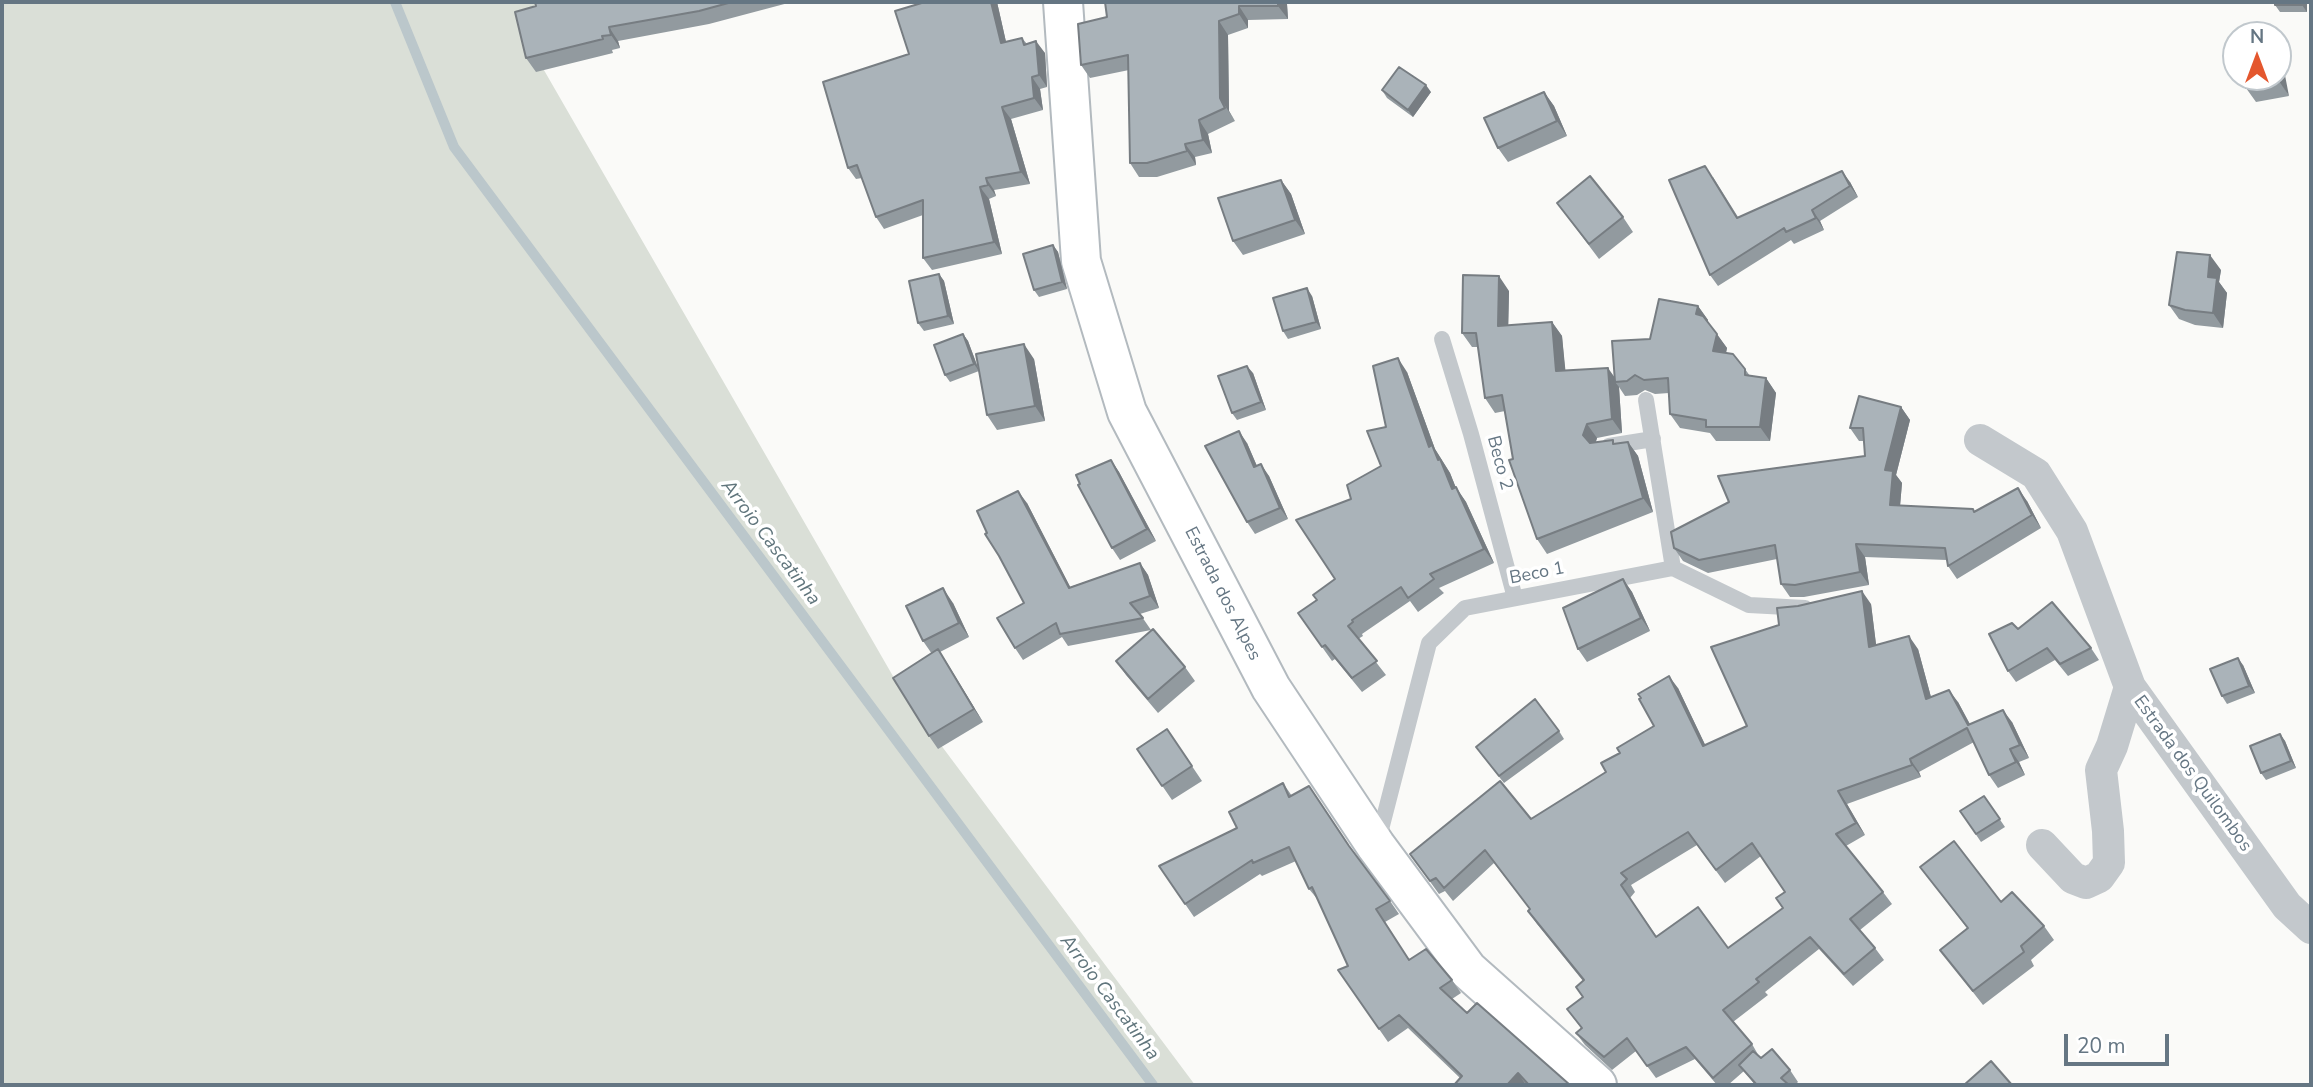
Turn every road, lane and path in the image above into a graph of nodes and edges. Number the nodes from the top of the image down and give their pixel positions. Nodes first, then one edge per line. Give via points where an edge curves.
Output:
1 (1063, 2) edge
2 (1443, 339) dead end
3 (1646, 400) dead end
4 (1653, 439) junction
5 (1980, 440) dead end
6 (1603, 447) edge
7 (1673, 568) junction
8 (1515, 598) junction
9 (1817, 606) edge
10 (2130, 687) junction
11 (2042, 845) dead end
12 (1376, 846) junction
13 (2311, 928) edge
14 (1597, 1085) edge

1 - 12 street, Estrada dos Alpes via 1082,261 1127,412 1271,688
2 - 8 lane, Beco 2
3 - 4 lane
4 - 6 lane
4 - 7 lane
5 - 10 street, Estrada dos Quilombos via 2036,474 2072,531
7 - 8 lane, Beco 1
7 - 9 lane via 1749,605
8 - 12 lane, Beco 1 via 1465,608 1429,643
10 - 11 street via 2101,770 2109,863 2099,877 2086,883 2073,878
10 - 13 street, Estrada dos Quilombos via 2287,906
12 - 14 street, Estrada dos Alpes via 1468,970

